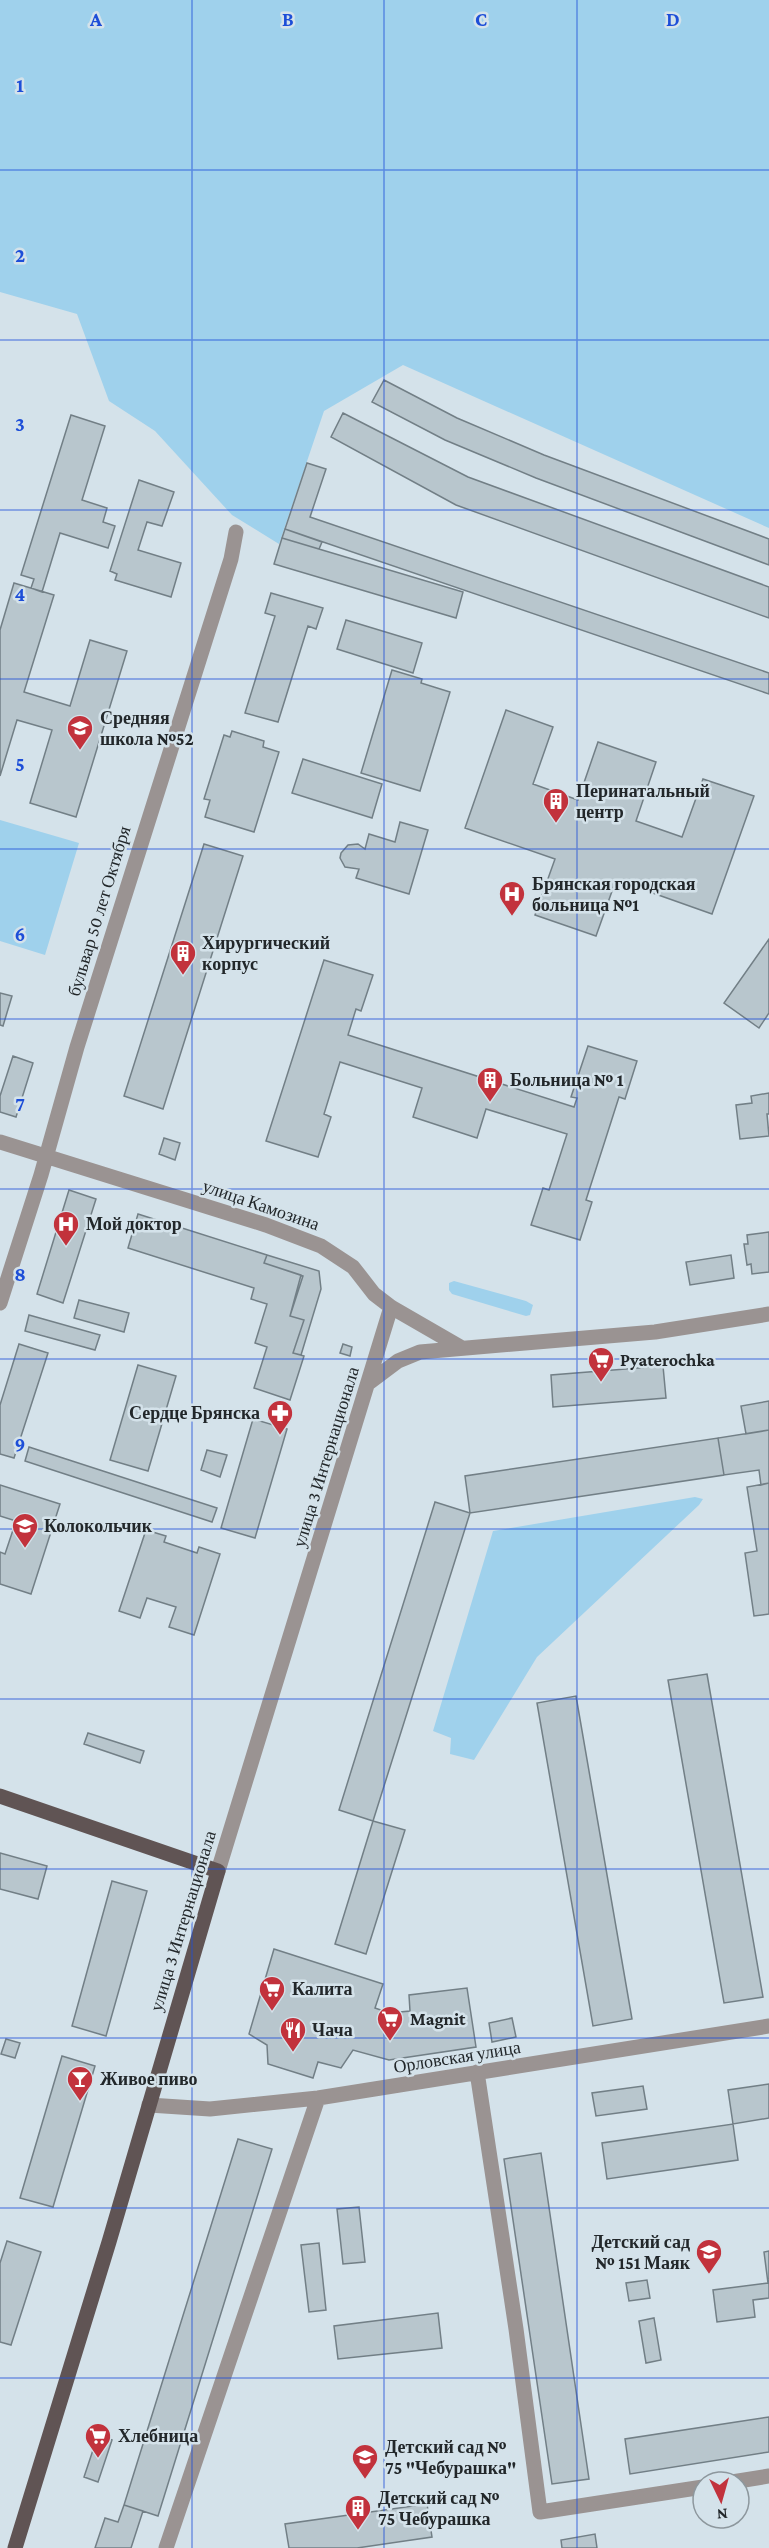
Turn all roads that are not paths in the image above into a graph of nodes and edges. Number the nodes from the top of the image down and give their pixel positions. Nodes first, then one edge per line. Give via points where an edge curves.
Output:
1 (236, 532) dead end
2 (0, 1142) edge
3 (46, 1157) junction
4 (0, 1303) edge
5 (391, 1307) junction
6 (769, 1314) edge
7 (462, 1348) junction
8 (370, 1382) junction
9 (0, 1796) edge
10 (218, 1870) junction
11 (769, 2026) edge
12 (477, 2072) junction
13 (318, 2098) junction
14 (150, 2104) junction
15 (769, 2476) edge
16 (751, 2479) edge
17 (691, 2489) edge
18 (15, 2548) edge
19 (166, 2548) edge

1 - 3 street, бульвар 50 лет Октября via 231,559
2 - 3 street, улица Камозина
3 - 4 street, бульвар 50 лет Октября
3 - 5 street, улица Камозина via 266,1225 321,1246 353,1267 374,1294
5 - 7 street, улица Камозина
5 - 8 street, улица 3 Интернационала
6 - 7 street via 655,1332
7 - 8 street via 420,1352 398,1361
8 - 10 street, улица 3 Интернационала
9 - 10 main road
10 - 14 main road, улица 3 Интернационала
11 - 12 street, Орловская улица
12 - 13 street, Орловская улица
12 - 17 street via 540,2512
13 - 14 street, Орловская улица via 210,2109
13 - 19 street
14 - 18 main road, улица 3 Интернационала
15 - 16 street

